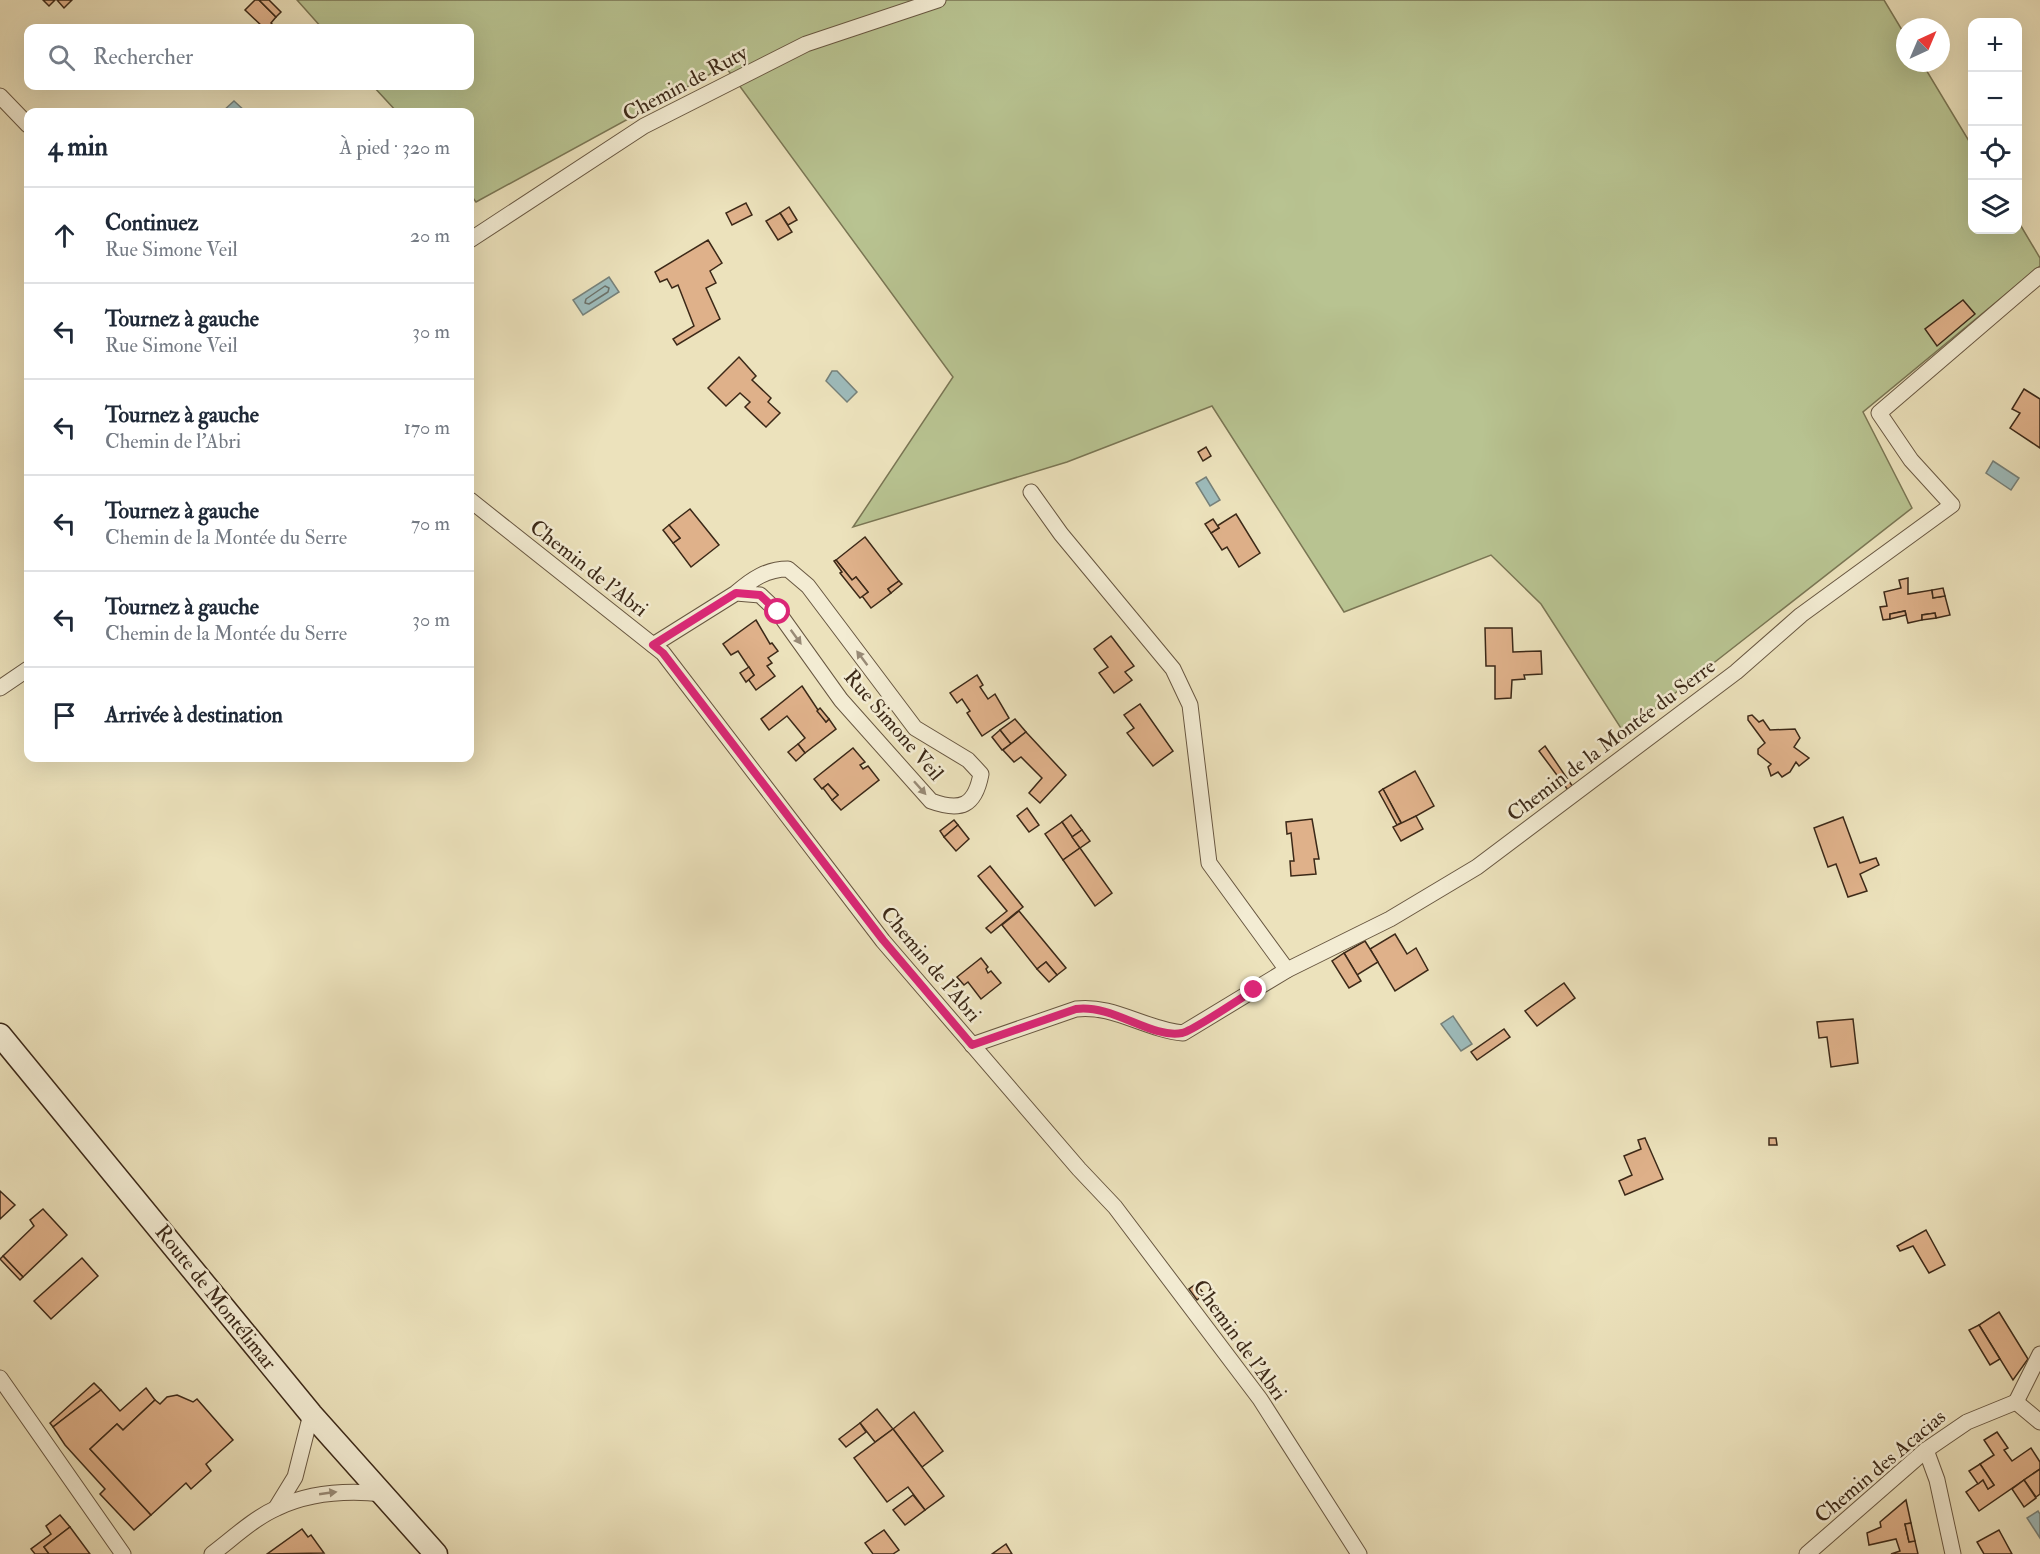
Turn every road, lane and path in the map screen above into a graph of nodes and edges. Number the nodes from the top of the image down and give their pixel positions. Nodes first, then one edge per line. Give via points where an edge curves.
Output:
1 (938, 0) edge
2 (0, 96) edge
3 (24, 121) edge
4 (474, 237) edge
5 (2040, 274) edge
6 (1030, 492) dead end
7 (474, 503) edge
8 (736, 593) junction
9 (653, 645) junction
10 (24, 672) edge
11 (0, 688) edge
12 (1287, 970) junction
13 (0, 1035) edge
14 (972, 1045) junction
15 (2040, 1354) edge
16 (0, 1378) edge
17 (2016, 1402) junction
18 (311, 1414) junction
19 (2040, 1422) edge
20 (1926, 1450) junction
21 (383, 1494) junction
22 (276, 1508) junction
23 (123, 1554) edge
24 (212, 1554) edge
25 (436, 1554) edge
26 (1359, 1554) edge
27 (1808, 1554) edge
28 (1953, 1554) edge

1 - 4 street, Chemin de Ruty via 806,44 644,126
2 - 3 street
5 - 12 street, Chemin de la Montée du Serre via 1879,413 1911,460 1952,505 1801,615 1736,672 1477,867 1390,919
6 - 12 street via 1173,669 1190,705 1209,862
7 - 9 street, Chemin de l'Abri
8 -> 8 street, Rue Simone Veil via 760,595 778,612 841,700 931,801 950,808 970,801 981,774 968,760 915,728 808,586 788,569 773,569
8 - 9 street, Rue Simone Veil
9 - 14 street, Chemin de l'Abri via 883,940
10 - 11 street
12 - 14 street, Chemin de la Montée du Serre via 1183,1033 1164,1031 1092,1007
13 - 18 main road, Route de Montélimar
14 - 26 street, Chemin de l'Abri via 1114,1207 1260,1400
15 - 17 street
16 - 23 street
17 - 19 street
17 - 20 street, Chemin des Acacias via 1967,1422
18 - 21 main road, Route de Montélimar
18 - 22 street via 295,1477
20 - 27 street, Chemin des Acacias
20 - 28 street via 1937,1480
22 -> 21 street via 315,1495
21 - 25 main road, Route de Montélimar
22 - 24 street

